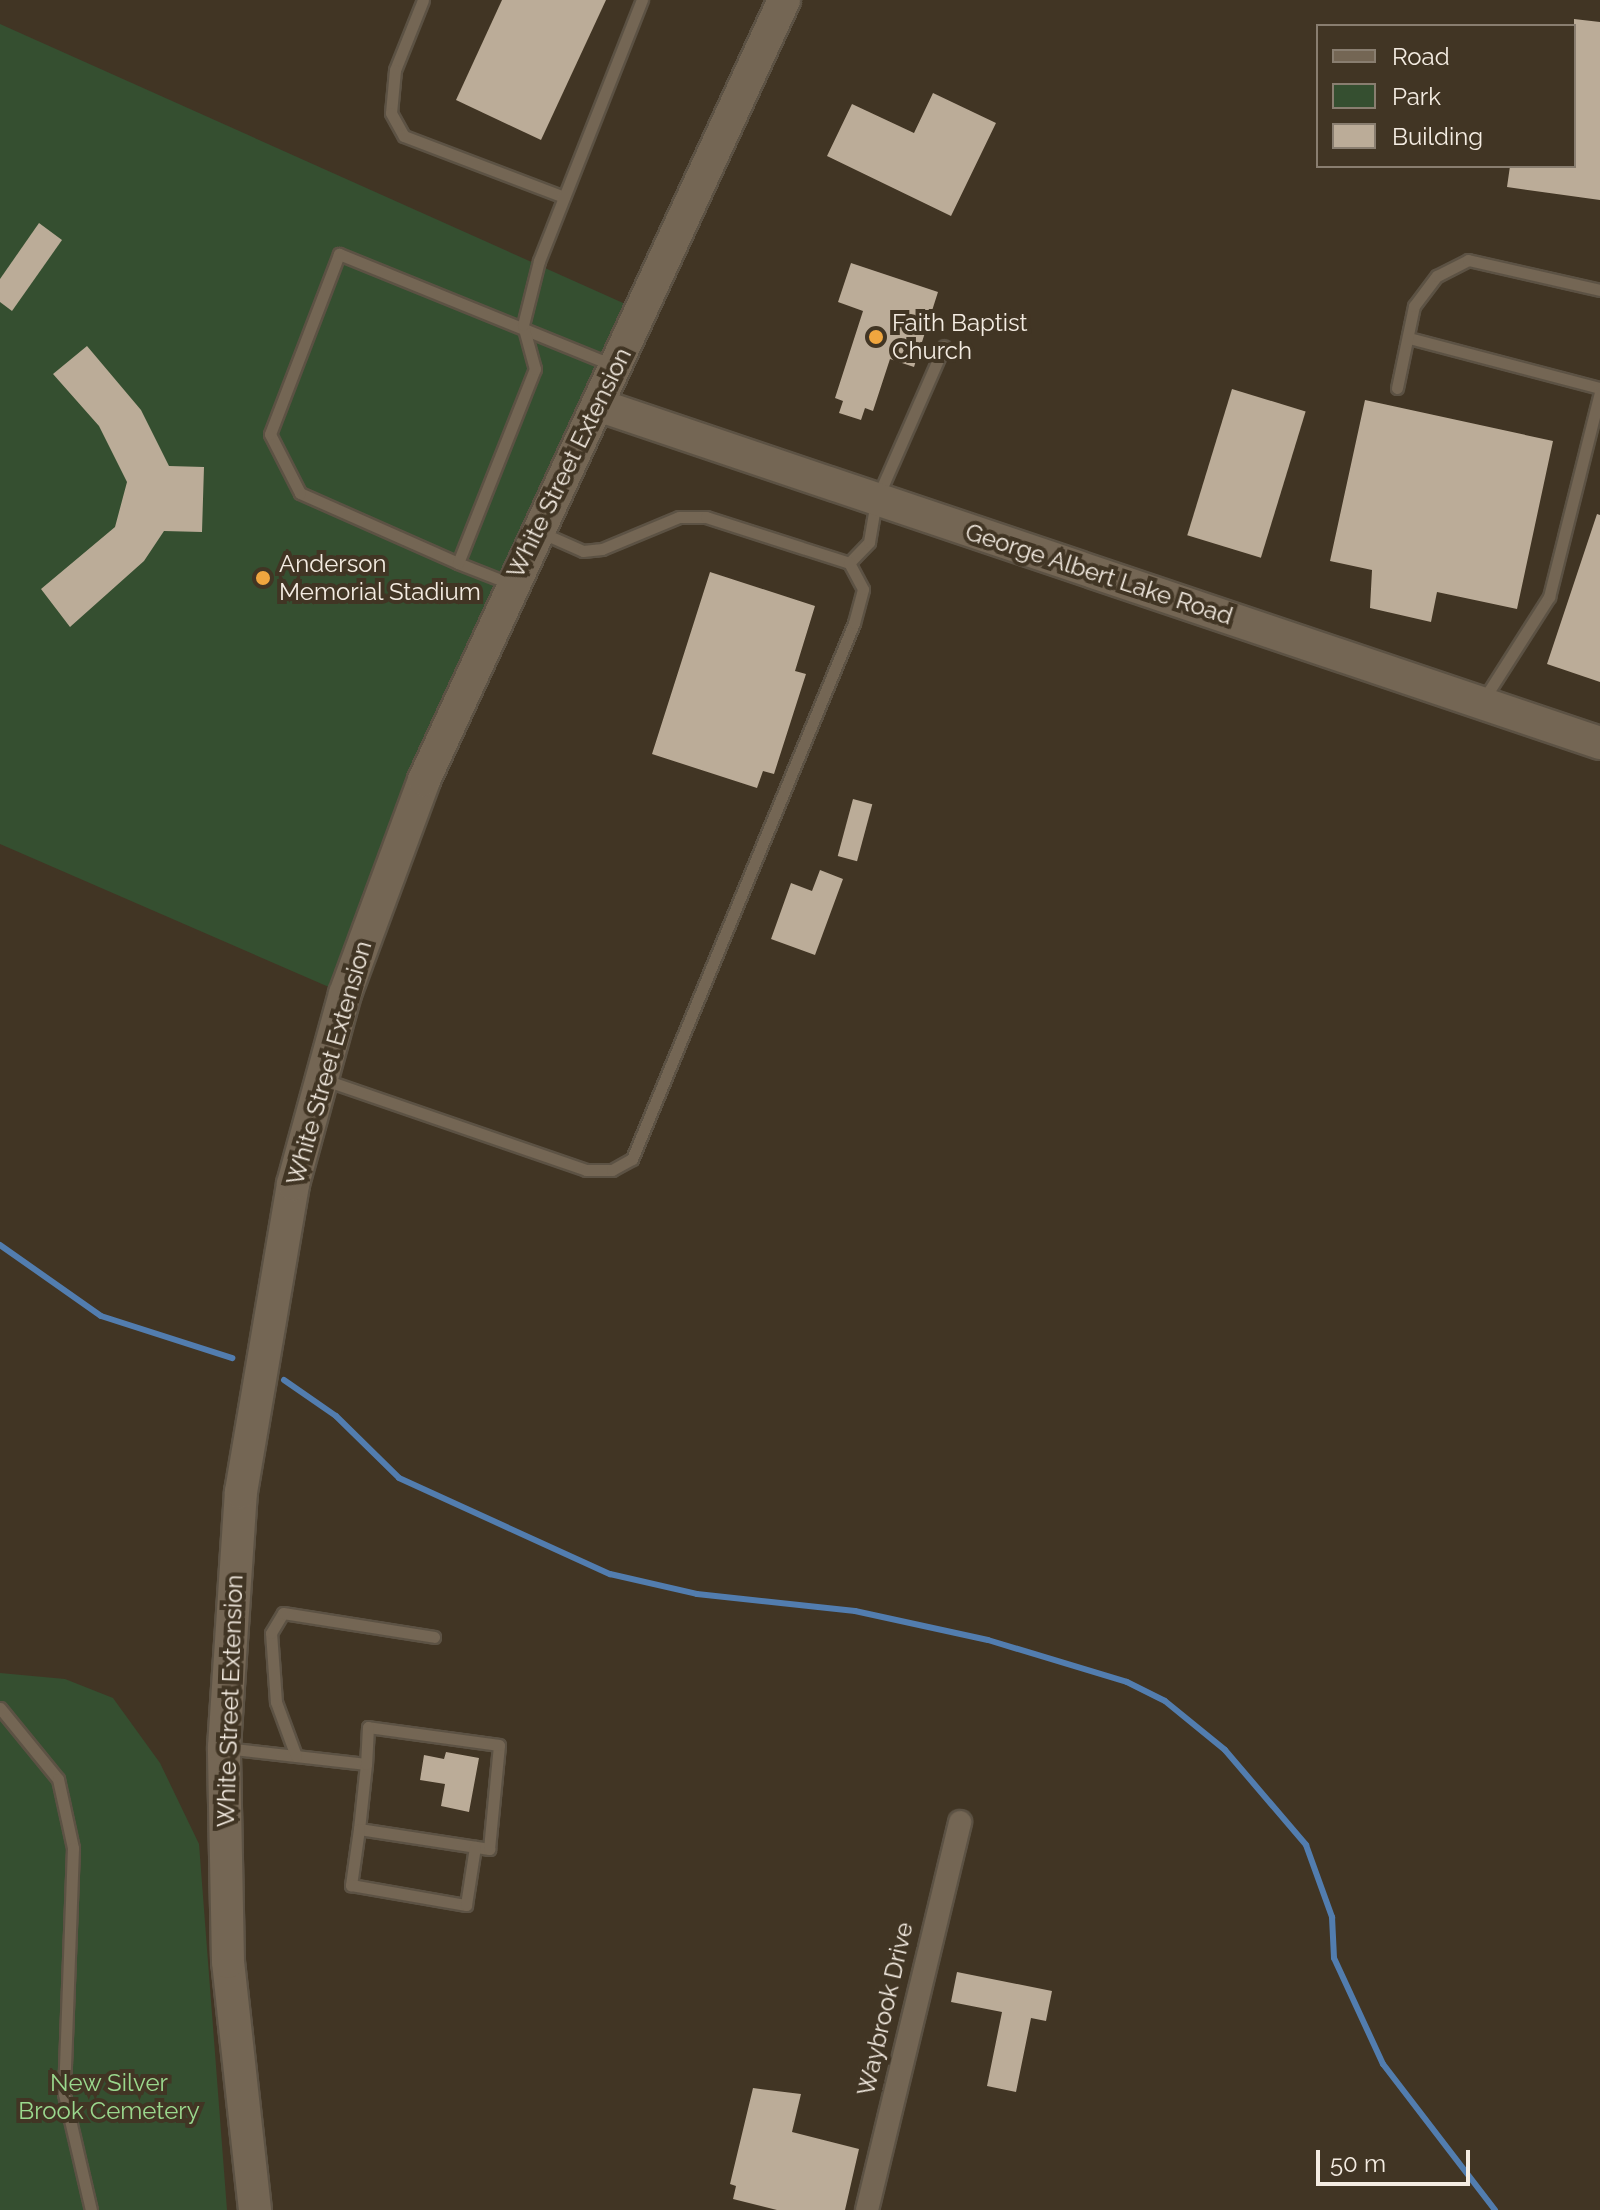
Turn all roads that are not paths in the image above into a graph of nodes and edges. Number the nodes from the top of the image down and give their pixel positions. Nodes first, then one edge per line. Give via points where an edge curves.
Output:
1 (423, 0) edge
2 (642, 0) edge
3 (784, 0) edge
4 (564, 197) junction
5 (1600, 290) edge
6 (523, 325) junction
7 (1409, 338) junction
8 (944, 346) dead end
9 (616, 366) junction
10 (1397, 388) dead end
11 (1600, 390) edge
12 (598, 405) junction
13 (876, 501) junction
14 (536, 530) junction
15 (458, 563) junction
16 (849, 563) junction
17 (511, 584) junction
18 (1481, 702) junction
19 (1600, 743) edge
20 (320, 1078) junction
21 (434, 1637) dead end
22 (0, 1708) edge
23 (224, 1747) junction
24 (296, 1756) junction
25 (366, 1764) junction
26 (960, 1822) dead end
27 (359, 1829) junction
28 (475, 1847) junction
29 (91, 2210) edge
30 (255, 2210) edge
31 (867, 2210) edge

1 - 4 lane via 395,70 391,113 404,136
2 - 4 lane
3 - 9 street, White Street Extension
4 - 6 lane
5 - 7 lane via 1468,260 1429,286 1414,306
6 - 9 lane
6 - 15 lane via 535,369
6 - 15 lane via 339,254 270,434 300,493
7 - 10 lane
7 - 11 lane
8 - 13 lane
9 - 12 street, White Street Extension
11 - 18 lane via 1549,597
12 - 13 street, George Albert Lake Road
12 - 14 street, White Street Extension
13 - 16 lane via 869,542
13 - 18 street, George Albert Lake Road
14 - 16 lane via 583,551 679,517 706,517
14 - 17 street, White Street Extension
15 - 17 lane
16 - 20 lane via 863,589 854,623 632,1159 612,1170 586,1170
17 - 20 street, White Street Extension via 408,823
18 - 19 street, George Albert Lake Road
20 - 23 street, White Street Extension via 255,1386
21 - 24 lane via 283,1613 271,1633 276,1702
22 - 29 lane via 58,1779 73,1848 64,2094
23 - 24 lane
23 - 30 street, White Street Extension via 228,1962
24 - 25 lane
25 - 27 lane
25 - 28 lane via 368,1727 499,1745 489,1849
26 - 31 street, Waybrook Drive
27 - 28 lane
27 - 28 lane via 351,1885 466,1905

